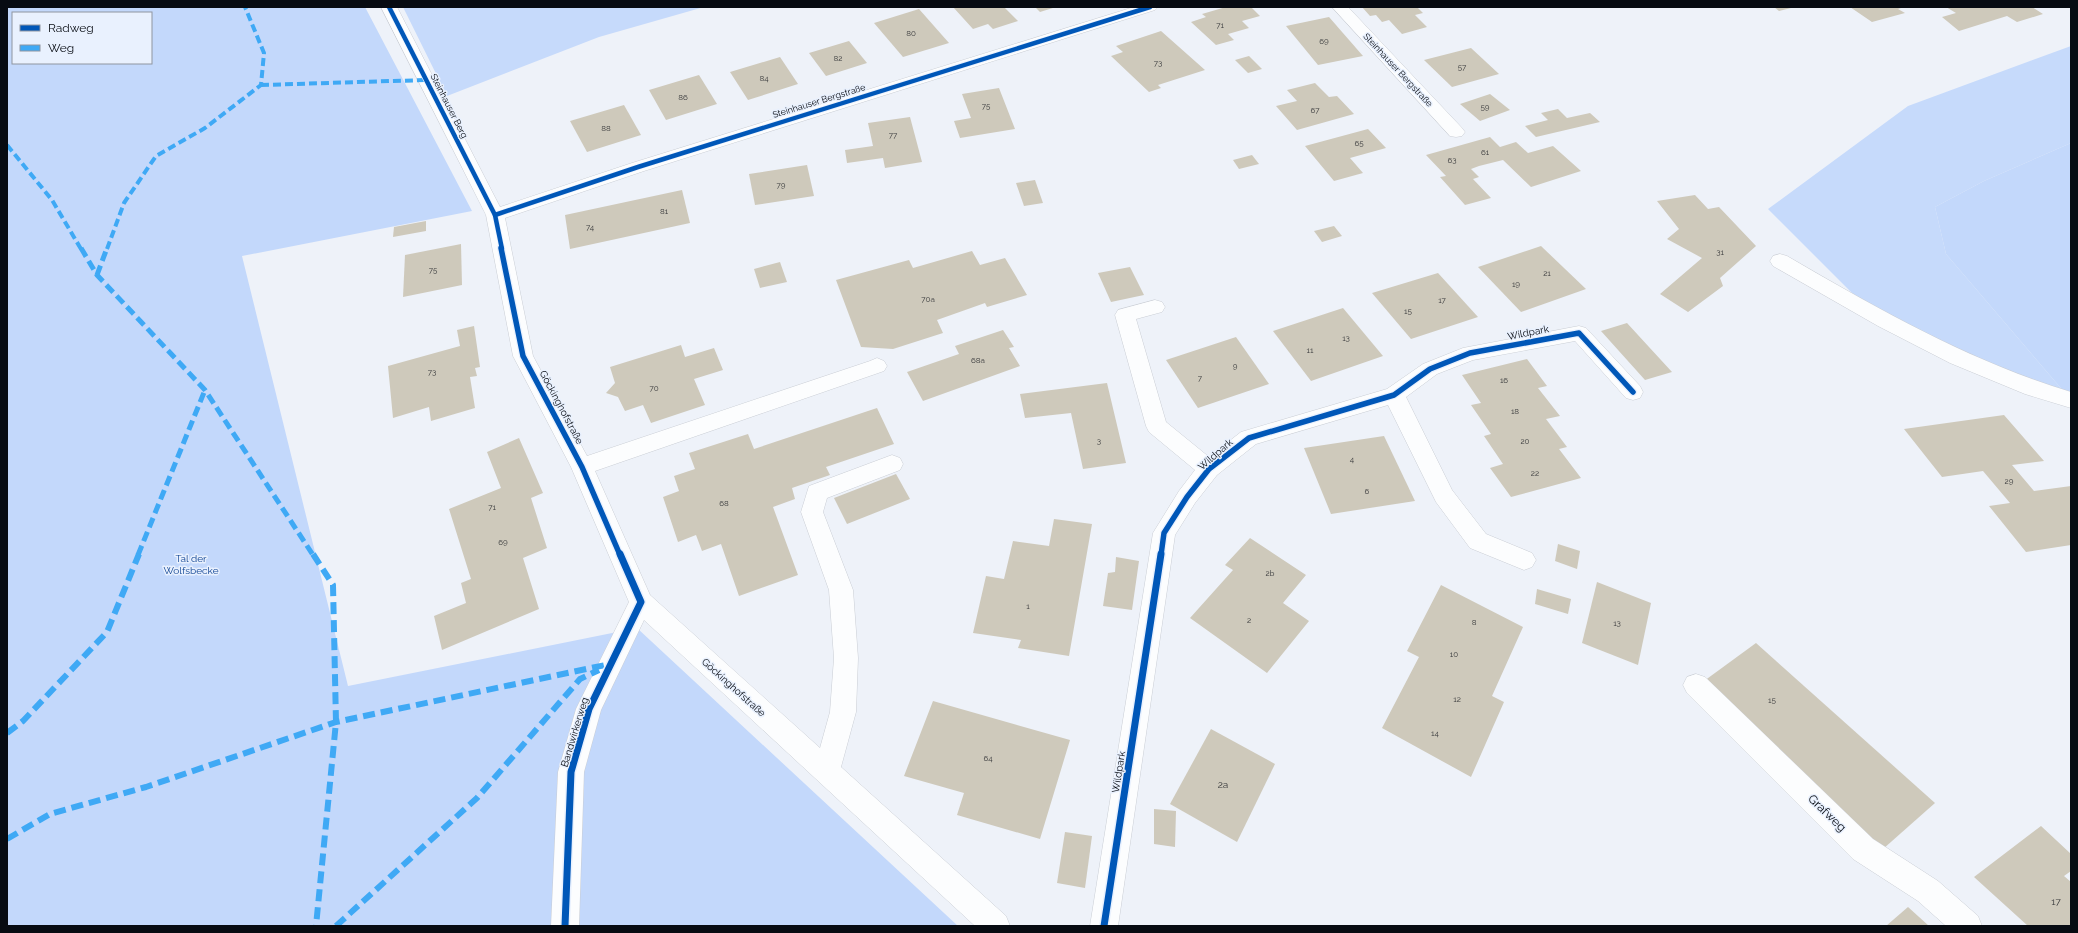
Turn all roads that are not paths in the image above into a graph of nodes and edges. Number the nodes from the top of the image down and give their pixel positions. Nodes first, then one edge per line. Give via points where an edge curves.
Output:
1 (389, 7) edge
2 (1150, 7) edge
3 (1340, 7) edge
4 (1456, 132) dead end
5 (494, 214) junction
6 (1780, 260) dead end
7 (1155, 308) dead end
8 (877, 366) dead end
9 (1633, 392) dead end
10 (1394, 395) junction
11 (2071, 400) edge
12 (892, 464) dead end
13 (582, 467) junction
14 (1209, 469) junction
15 (1524, 560) dead end
16 (641, 602) junction
17 (1696, 685) dead end
18 (827, 772) junction
19 (565, 926) edge
20 (996, 926) edge
21 (1104, 926) edge
22 (1968, 926) edge

1 - 5 street, Steinhauser Berg
2 - 5 street, Steinhauser Bergstraße
3 - 4 street, Steinhauser Bergstraße
5 - 13 street, Göckinghofstraße via 523,356
6 - 11 street via 1877,317 1975,366 2038,391
7 - 14 street via 1125,315 1157,426
8 - 13 street
9 - 10 street, Wildpark via 1579,333 1470,354 1430,369
10 - 14 street, Wildpark via 1249,438
10 - 15 street via 1444,496 1478,541
12 - 18 street via 817,492 812,512 840,590 846,658 843,712
13 - 16 street, Göckinghofstraße
14 - 21 street, Wildpark via 1186,497 1164,533
16 - 18 street, Göckinghofstraße
16 - 19 street, Bandwirkerweg via 589,709 571,772
17 - 22 street, Grafweg via 1863,848 1928,891
18 - 20 street, Göckinghofstraße

